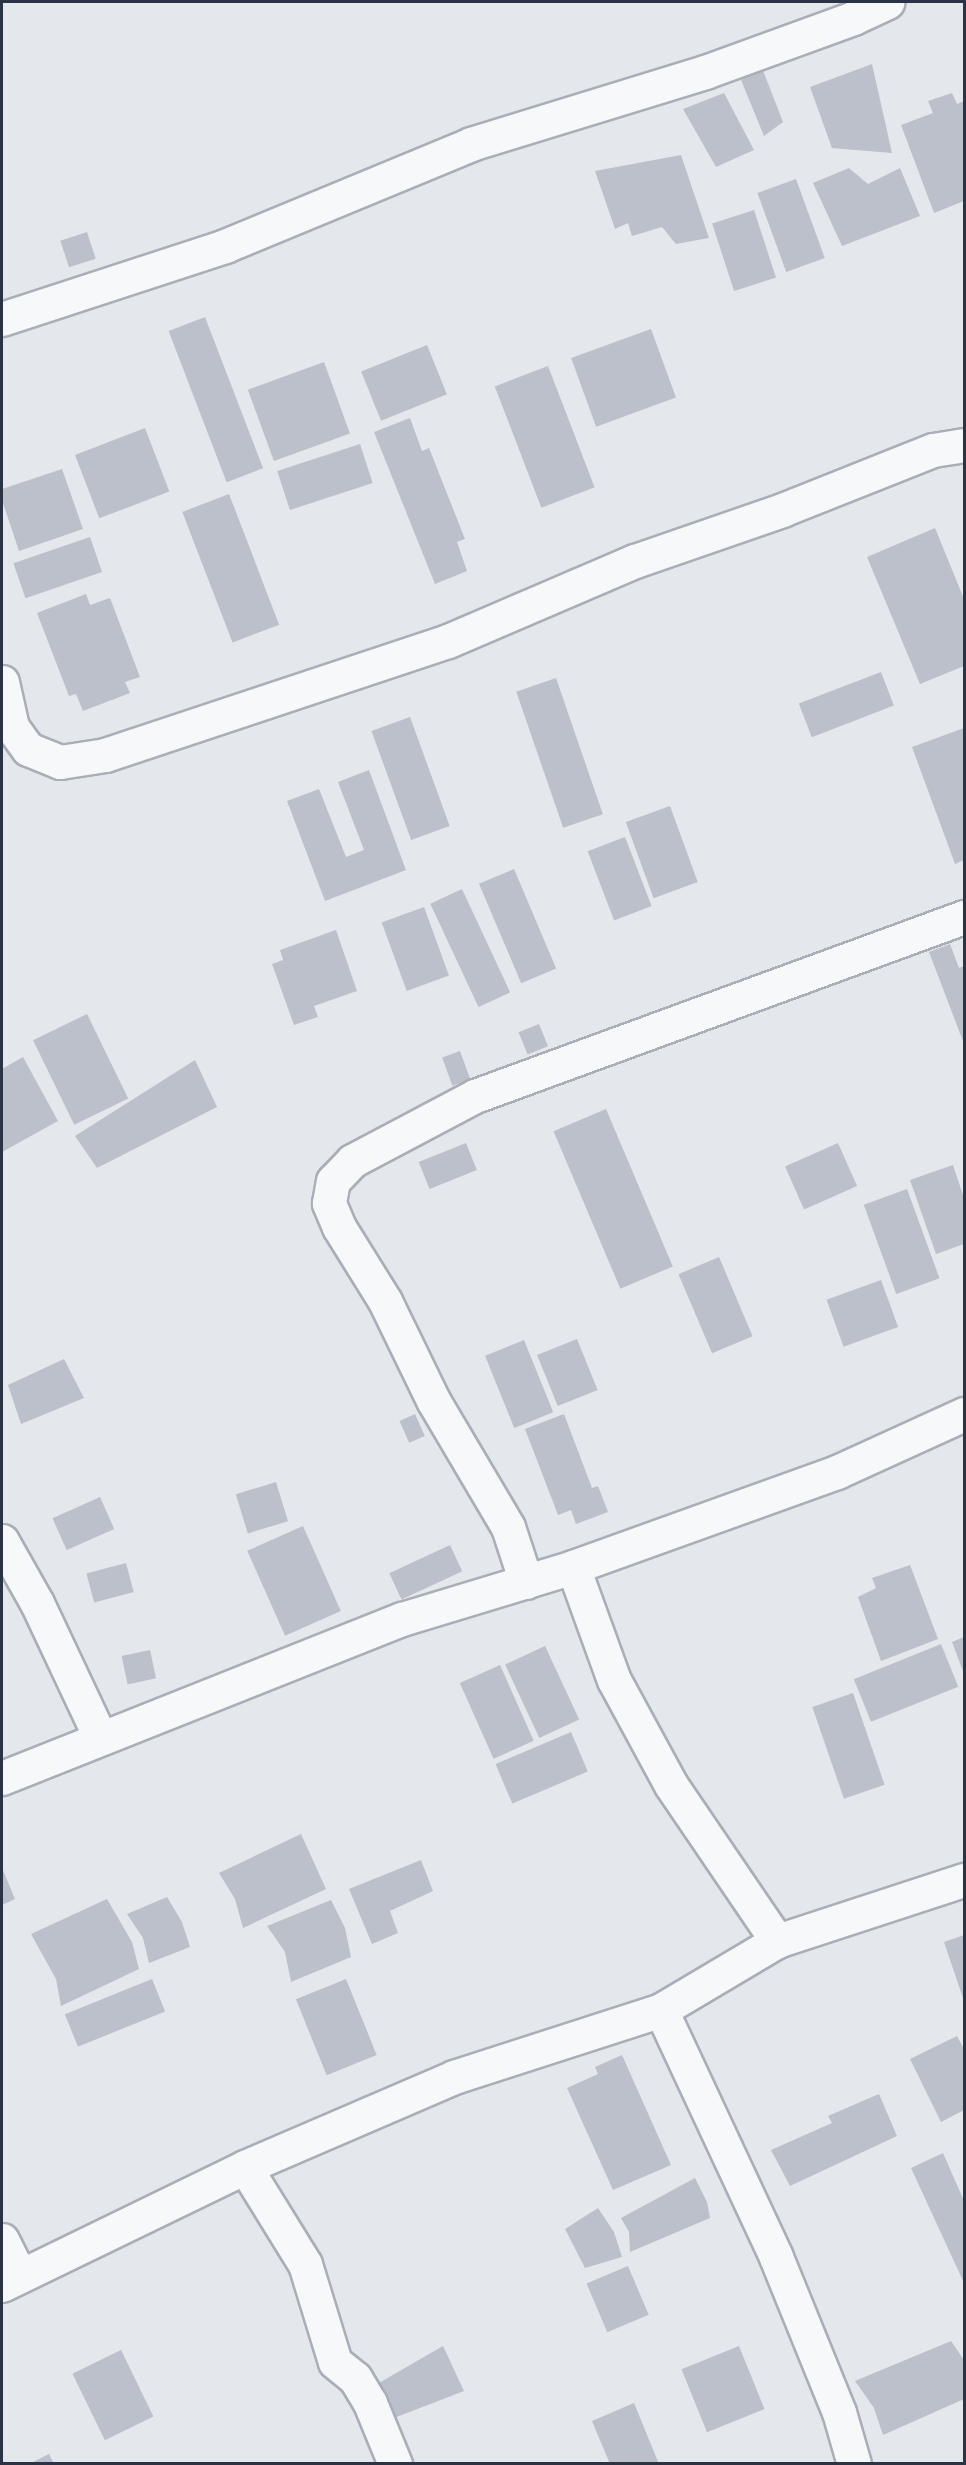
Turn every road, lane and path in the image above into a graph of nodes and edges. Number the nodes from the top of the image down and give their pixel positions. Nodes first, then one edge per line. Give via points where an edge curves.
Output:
1 (888, 2) edge
2 (2, 319) edge
3 (964, 445) edge
4 (2, 681) edge
5 (964, 917) edge
6 (964, 1414) edge
7 (2, 1541) edge
8 (573, 1567) junction
9 (526, 1582) junction
10 (100, 1737) junction
11 (2, 1778) edge
12 (964, 1880) edge
13 (777, 1941) junction
14 (661, 2010) junction
15 (245, 2167) junction
16 (2, 2240) edge
17 (11, 2280) edge
18 (395, 2463) edge
19 (854, 2463) edge

1 - 2 street via 705,72 471,144 225,246
3 - 4 street via 933,450 782,510 635,561 448,641 105,755 60,762 28,749 12,727
5 - 9 street via 475,1096 352,1161 333,1181 328,1203 339,1227 386,1300 434,1400 508,1527
6 - 8 street via 837,1472
7 - 10 street via 37,1603
8 - 9 street
8 - 13 street via 614,1680 671,1785
9 - 10 street via 402,1619
10 - 11 street
12 - 13 street
13 - 14 street
14 - 15 street via 454,2077
14 - 19 street via 776,2257 839,2412
15 - 17 street
15 - 18 street via 305,2264 334,2362 355,2378
16 - 17 street

